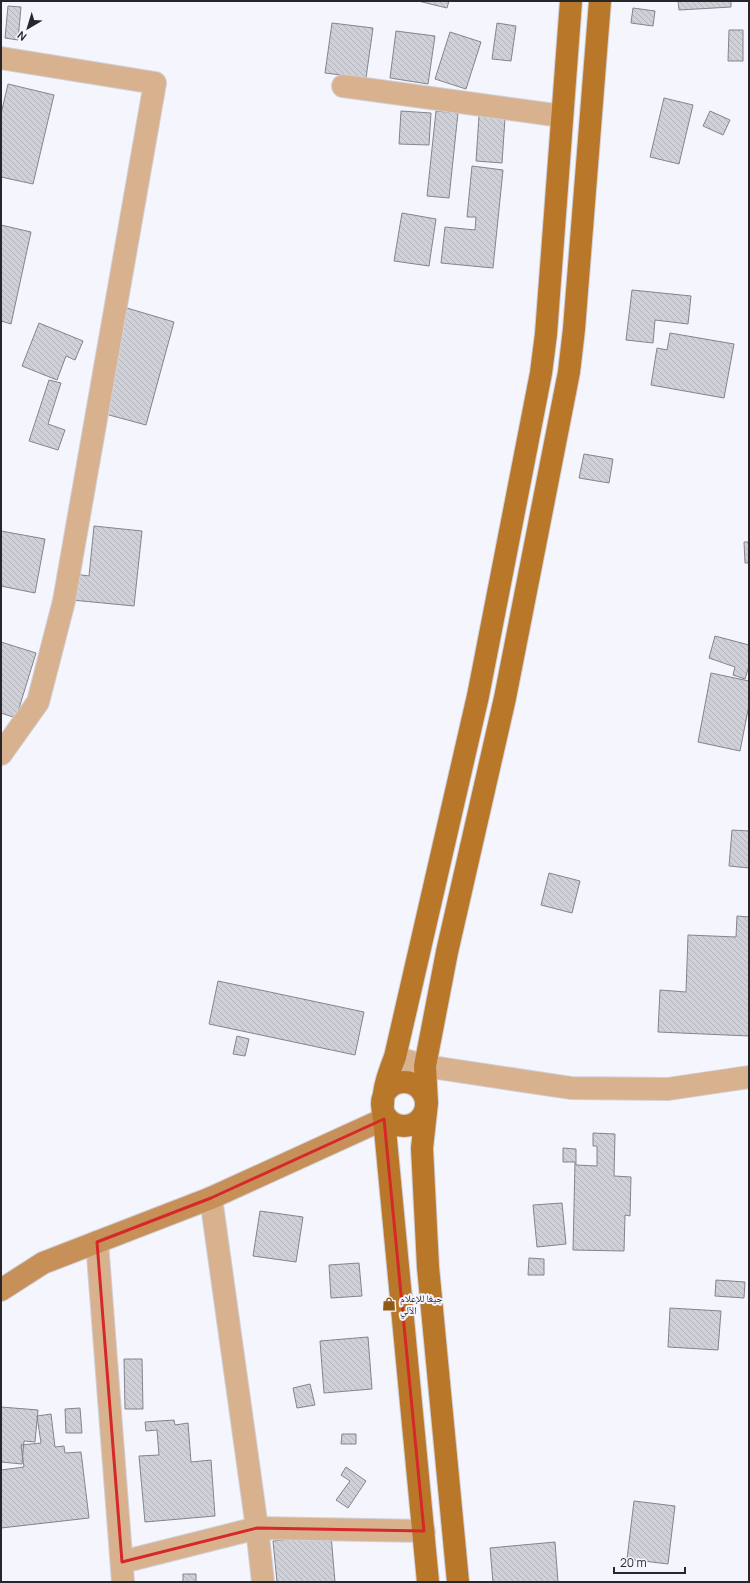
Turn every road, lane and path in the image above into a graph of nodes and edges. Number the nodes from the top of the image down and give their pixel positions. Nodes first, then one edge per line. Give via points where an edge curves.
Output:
1 (571, 1) edge
2 (600, 1) edge
3 (1, 58) edge
4 (343, 86) dead end
5 (562, 116) junction
6 (1, 754) edge
7 (395, 1057) junction
8 (425, 1066) junction
9 (749, 1077) edge
10 (427, 1103) junction
11 (383, 1112) junction
12 (211, 1198) junction
13 (97, 1242) junction
14 (1, 1290) edge
15 (257, 1528) junction
16 (424, 1531) junction
17 (123, 1572) edge
18 (263, 1582) edge
19 (428, 1582) edge
20 (458, 1582) edge

1 - 5 main road
2 - 8 main road via 569,372 505,698 447,952
3 - 6 street via 155,83 64,601 38,702
4 - 5 street
5 - 7 main road via 546,334 540,373 478,696
7 - 8 street
7 - 11 main road via 388,1073
8 - 9 street via 571,1088 668,1089
8 - 10 main road
10 - 11 main road via 424,1116 413,1125 399,1126 387,1119
10 - 11 main road via 422,1090 410,1082 396,1083 385,1092
10 - 20 main road via 422,1148 428,1267
11 - 12 main road
11 - 16 main road
12 - 13 main road
12 - 15 street
13 - 14 main road via 43,1263
13 - 17 street
15 - 16 street
15 - 17 street
15 - 18 street
16 - 19 main road

